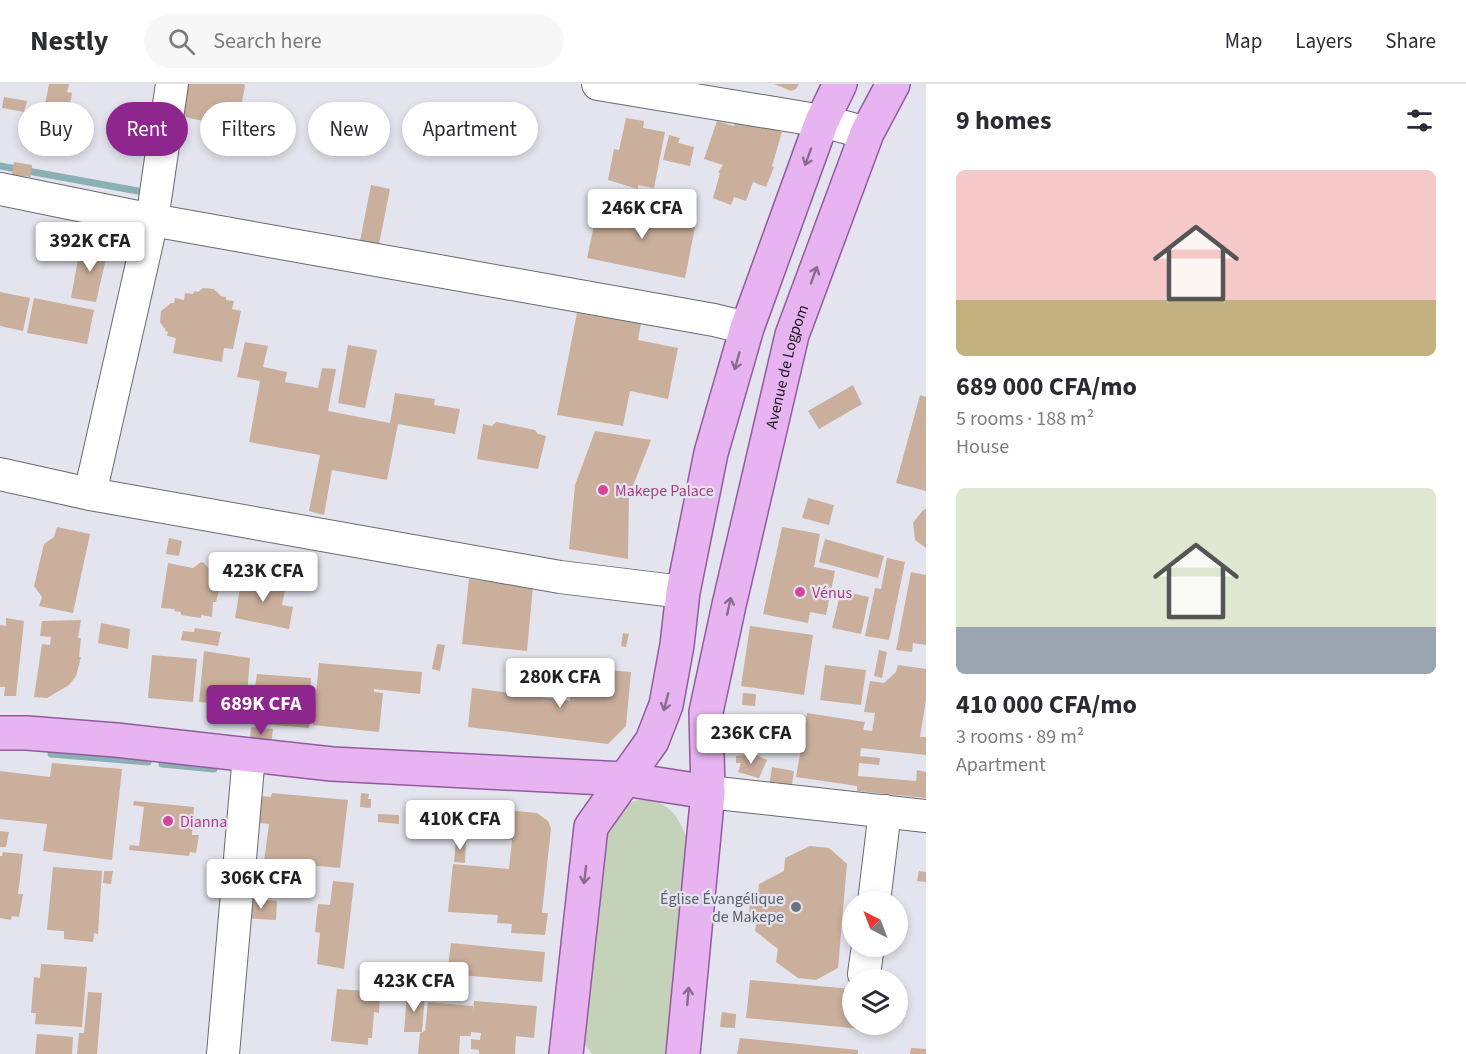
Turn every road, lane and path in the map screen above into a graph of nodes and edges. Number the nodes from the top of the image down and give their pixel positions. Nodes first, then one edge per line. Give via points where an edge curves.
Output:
1 (172, 84) edge
2 (598, 84) edge
3 (840, 84) edge
4 (893, 84) edge
5 (631, 87) edge
6 (822, 121) junction
7 (867, 133) junction
8 (0, 189) edge
9 (152, 220) junction
10 (747, 328) junction
11 (0, 474) edge
12 (90, 494) junction
13 (683, 592) junction
14 (0, 733) edge
15 (249, 755) junction
16 (624, 779) junction
17 (708, 792) junction
18 (885, 811) junction
19 (926, 816) edge
20 (875, 891) edge
21 (224, 1054) edge
22 (566, 1054) edge
23 (683, 1054) edge

1 - 9 street
2 - 5 street
3 - 6 main road
4 - 7 main road, Avenue de Logpom
5 - 6 street
6 - 7 street
6 -> 10 main road
17 -> 7 main road, Avenue de Logpom via 706,712 792,335
8 - 9 street
9 - 10 street
9 - 12 street
10 -> 13 main road via 711,453
11 - 12 street
12 - 13 street via 560,577
13 -> 16 main road via 666,705 652,741
14 - 15 main road via 116,740
15 - 16 main road via 344,765
15 - 21 street
16 - 17 main road
16 -> 22 main road via 591,827
17 - 18 street
23 -> 17 main road, Avenue de Logpom
18 - 19 street
18 - 20 street

